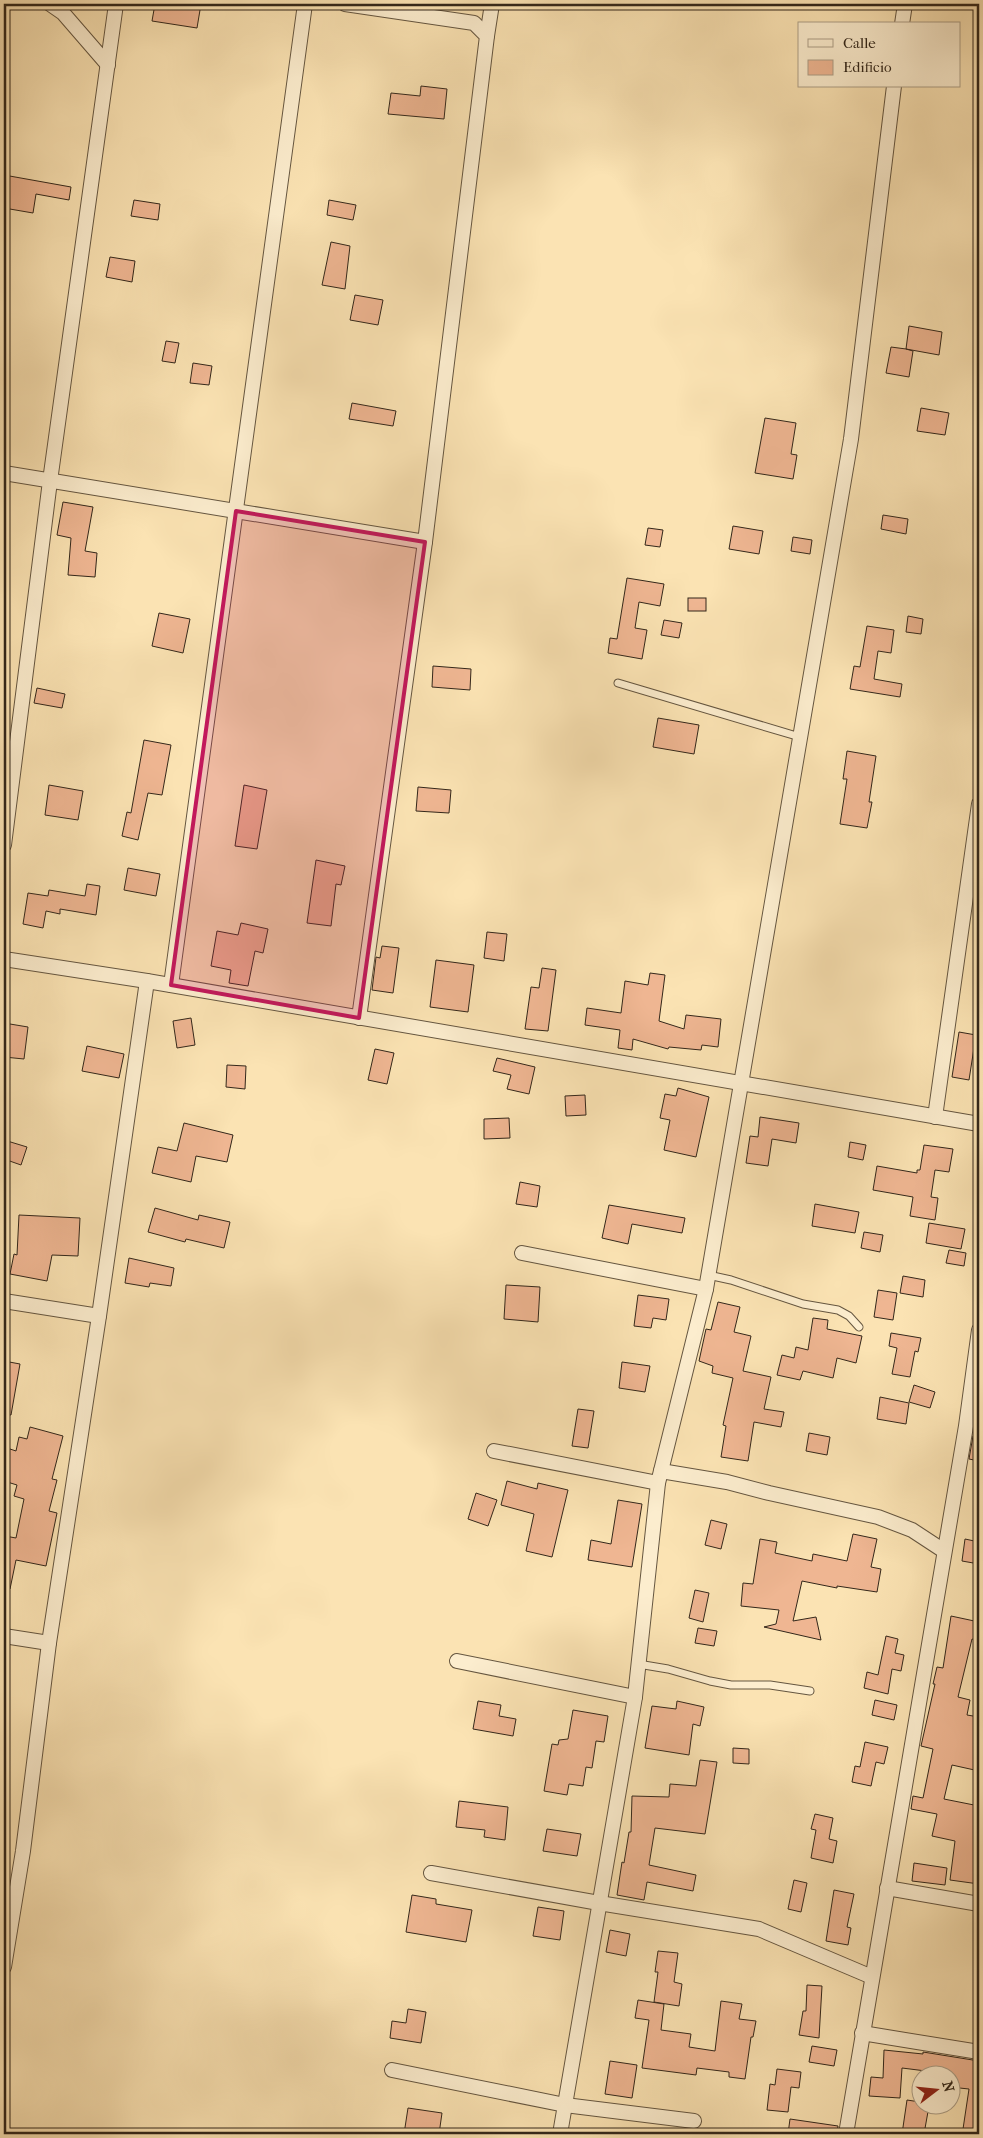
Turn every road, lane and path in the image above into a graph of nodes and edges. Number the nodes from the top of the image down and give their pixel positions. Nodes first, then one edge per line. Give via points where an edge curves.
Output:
1 (50, 4) edge
2 (116, 4) edge
3 (305, 4) edge
4 (345, 4) edge
5 (492, 4) edge
6 (905, 4) edge
7 (902, 22) edge
8 (487, 36) junction
9 (108, 64) junction
10 (894, 88) edge
11 (4, 473) edge
12 (50, 481) junction
13 (236, 511) junction
14 (425, 542) junction
15 (618, 683) dead end
16 (800, 737) junction
17 (979, 804) edge
18 (4, 845) edge
19 (4, 959) edge
20 (146, 980) junction
21 (171, 985) junction
22 (359, 1018) junction
23 (741, 1084) junction
24 (935, 1117) junction
25 (979, 1124) edge
26 (522, 1253) dead end
27 (708, 1275) junction
28 (706, 1290) junction
29 (4, 1301) edge
30 (99, 1316) junction
31 (859, 1327) dead end
32 (979, 1330) edge
33 (973, 1427) edge
34 (494, 1451) dead end
35 (659, 1477) junction
36 (944, 1551) junction
37 (4, 1636) edge
38 (49, 1643) junction
39 (457, 1661) dead end
40 (638, 1664) junction
41 (810, 1691) dead end
42 (634, 1697) junction
43 (432, 1872) dead end
44 (887, 1888) junction
45 (599, 1903) junction
46 (979, 1904) edge
47 (4, 1960) edge
48 (872, 1977) junction
49 (862, 2033) junction
50 (979, 2052) edge
51 (392, 2070) dead end
52 (564, 2105) junction
53 (694, 2121) dead end
54 (560, 2134) edge
55 (846, 2134) edge

1 - 9 street via 63,13
2 - 9 street
3 - 13 street
4 - 8 street via 474,22
5 - 8 street
6 - 7 street
8 - 14 street
9 - 12 street
10 - 16 street via 850,439
11 - 12 street
12 - 13 street
12 - 18 street
13 - 14 street
13 - 21 street
14 - 22 street
15 - 16 lane
16 - 23 street
17 - 24 street
19 - 20 street
20 - 21 street
20 - 30 street
21 - 22 street
22 - 23 street
23 - 24 street
23 - 27 street
24 - 25 street
26 - 28 street
27 - 28 street
27 - 31 lane via 803,1304 838,1310
28 - 35 street
29 - 30 street
30 - 38 street
32 - 33 street
33 - 36 street
34 - 35 street
35 - 36 street via 727,1482 878,1517 912,1530
35 - 40 street
36 - 44 street
37 - 38 street
38 - 47 street via 23,1850
39 - 42 street
40 - 41 lane via 710,1682
40 - 42 street
42 - 45 street
43 - 45 street
44 - 46 street
44 - 48 street
45 - 48 street via 759,1928
45 - 52 street
48 - 49 street
49 - 50 street
49 - 55 street
51 - 52 street
52 - 53 street
52 - 54 street

